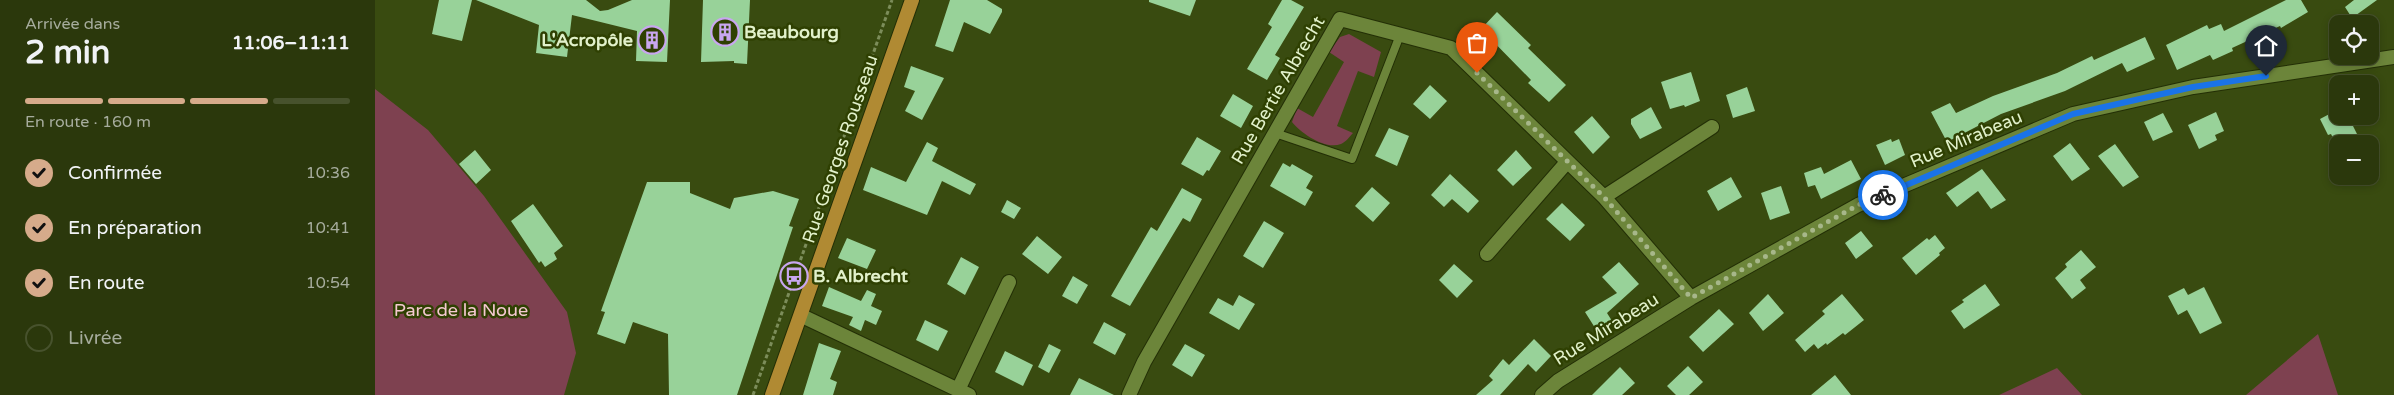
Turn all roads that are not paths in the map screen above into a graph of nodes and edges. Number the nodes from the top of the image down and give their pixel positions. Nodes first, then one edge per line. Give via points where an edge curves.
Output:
1 (912, 0) edge
2 (1400, 35) junction
3 (2394, 57) edge
4 (1712, 127) dead end
5 (1275, 133) junction
6 (1567, 162) junction
7 (1604, 197) junction
8 (1487, 254) dead end
9 (1009, 282) dead end
10 (1691, 298) junction
11 (801, 316) junction
12 (963, 392) edge
13 (772, 395) edge
14 (1129, 395) edge
15 (1542, 395) edge

1 - 11 main road, Rue Georges Rousseau
2 - 5 street, Rue Bertie Albrecht via 1340,19
2 - 5 lane via 1352,159
2 - 6 street, Rue Bertie Albrecht via 1451,48
3 - 10 street, Rue Mirabeau via 2193,87 2073,114 1858,205
4 - 7 street
5 - 14 street, Rue Bertie Albrecht via 1143,362
6 - 7 street, Rue Bertie Albrecht
6 - 8 street
7 - 10 street, Rue Bertie Albrecht
9 - 12 street
10 - 15 street, Rue Mirabeau via 1558,381
11 - 12 street
11 - 13 main road, Rue Georges Rousseau

